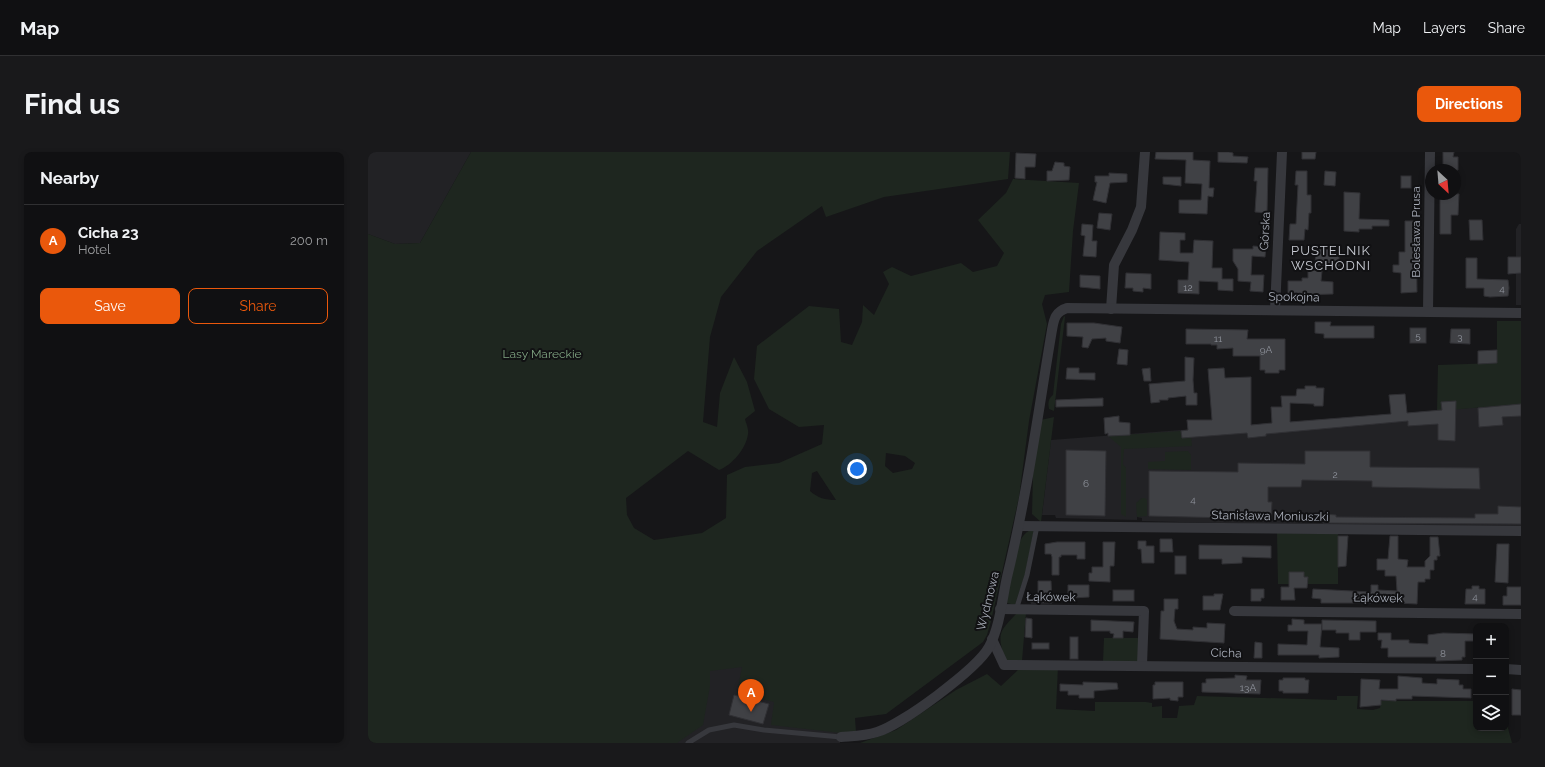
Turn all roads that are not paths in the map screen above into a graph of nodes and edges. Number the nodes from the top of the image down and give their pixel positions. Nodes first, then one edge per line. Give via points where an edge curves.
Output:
1 (1145, 152) edge
2 (1282, 152) edge
3 (1430, 152) edge
4 (1067, 308) joint
5 (1111, 309) junction
6 (1275, 310) junction
7 (1428, 312) junction
8 (1521, 313) edge
9 (1019, 526) junction
10 (1037, 526) junction
11 (1521, 531) edge
12 (1000, 609) junction
13 (1016, 610) junction
14 (1234, 611) dead end
15 (1521, 614) edge
16 (992, 640) junction
17 (1142, 665) junction
18 (1473, 669) edge
19 (1509, 670) edge
20 (1521, 670) edge
21 (841, 737) joint
22 (688, 743) edge

1 - 5 street via 1141,207 1114,264
2 - 6 street, Górska
3 - 7 street, Bolesława Prusa
4 - 5 street, Spokojna
4 - 9 street, Wydmowa via 1059,311 1055,317
5 - 6 street, Spokojna
6 - 7 street, Spokojna
7 - 8 street, Spokojna
9 - 10 street, Stanisława Moniuszki
9 - 12 street, Wydmowa
10 - 11 street, Stanisława Moniuszki
10 - 13 lane via 1027,575
12 - 13 street, Łąkówek
12 - 16 street, Wydmowa
13 - 17 street, Łąkówek via 1144,612
14 - 15 street, Łąkówek
16 - 17 street, Cicha via 1004,665
16 - 21 street, Wydmowa via 964,674 888,727 864,735
17 - 18 street, Cicha
19 - 20 street
21 - 22 lane, Wydmowa via 764,730 734,724 709,730

